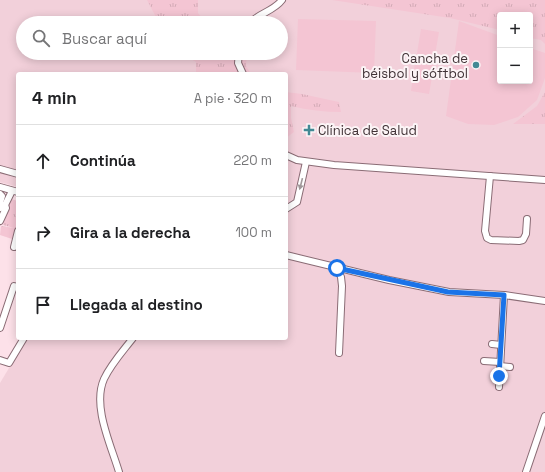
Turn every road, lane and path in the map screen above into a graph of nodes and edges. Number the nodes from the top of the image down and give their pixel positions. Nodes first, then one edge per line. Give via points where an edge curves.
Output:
1 (282, 0) edge
2 (258, 16) edge
3 (238, 60) edge
4 (241, 72) edge
5 (288, 156) edge
6 (306, 162) junction
7 (2, 170) edge
8 (16, 174) edge
9 (490, 176) junction
10 (0, 177) edge
11 (545, 180) edge
12 (0, 187) edge
13 (15, 191) edge
14 (0, 194) edge
15 (2, 205) edge
16 (288, 208) edge
17 (527, 219) dead end
18 (0, 221) edge
19 (16, 239) edge
20 (14, 247) dead end
21 (288, 256) edge
22 (337, 268) junction
23 (16, 287) edge
24 (504, 295) junction
25 (545, 301) edge
26 (0, 328) edge
27 (23, 340) edge
28 (132, 340) edge
29 (492, 344) dead end
30 (501, 344) junction
31 (339, 353) dead end
32 (0, 360) edge
33 (484, 361) dead end
34 (500, 364) junction
35 (510, 366) dead end
36 (499, 387) dead end
37 (545, 416) edge
38 (119, 472) edge
39 (526, 472) edge

1 - 2 street
3 - 4 street
5 - 6 street
6 - 9 street
6 -> 16 street via 297,202
7 - 8 street
7 - 10 street
9 - 11 street
9 - 17 street via 485,231 487,238 523,240
12 - 13 street
13 - 15 street
14 - 15 street
15 - 18 street via 6,208
19 - 20 street
21 - 22 street
22 - 24 street via 448,292
22 - 31 street via 342,286
23 - 26 street via 14,286
24 - 25 street
24 - 30 street via 501,309
27 - 32 street via 9,363
28 - 38 street via 104,378 99,399
29 - 30 street
30 - 34 street
33 - 34 street
34 - 35 street
34 - 36 street via 503,376
37 - 39 street

